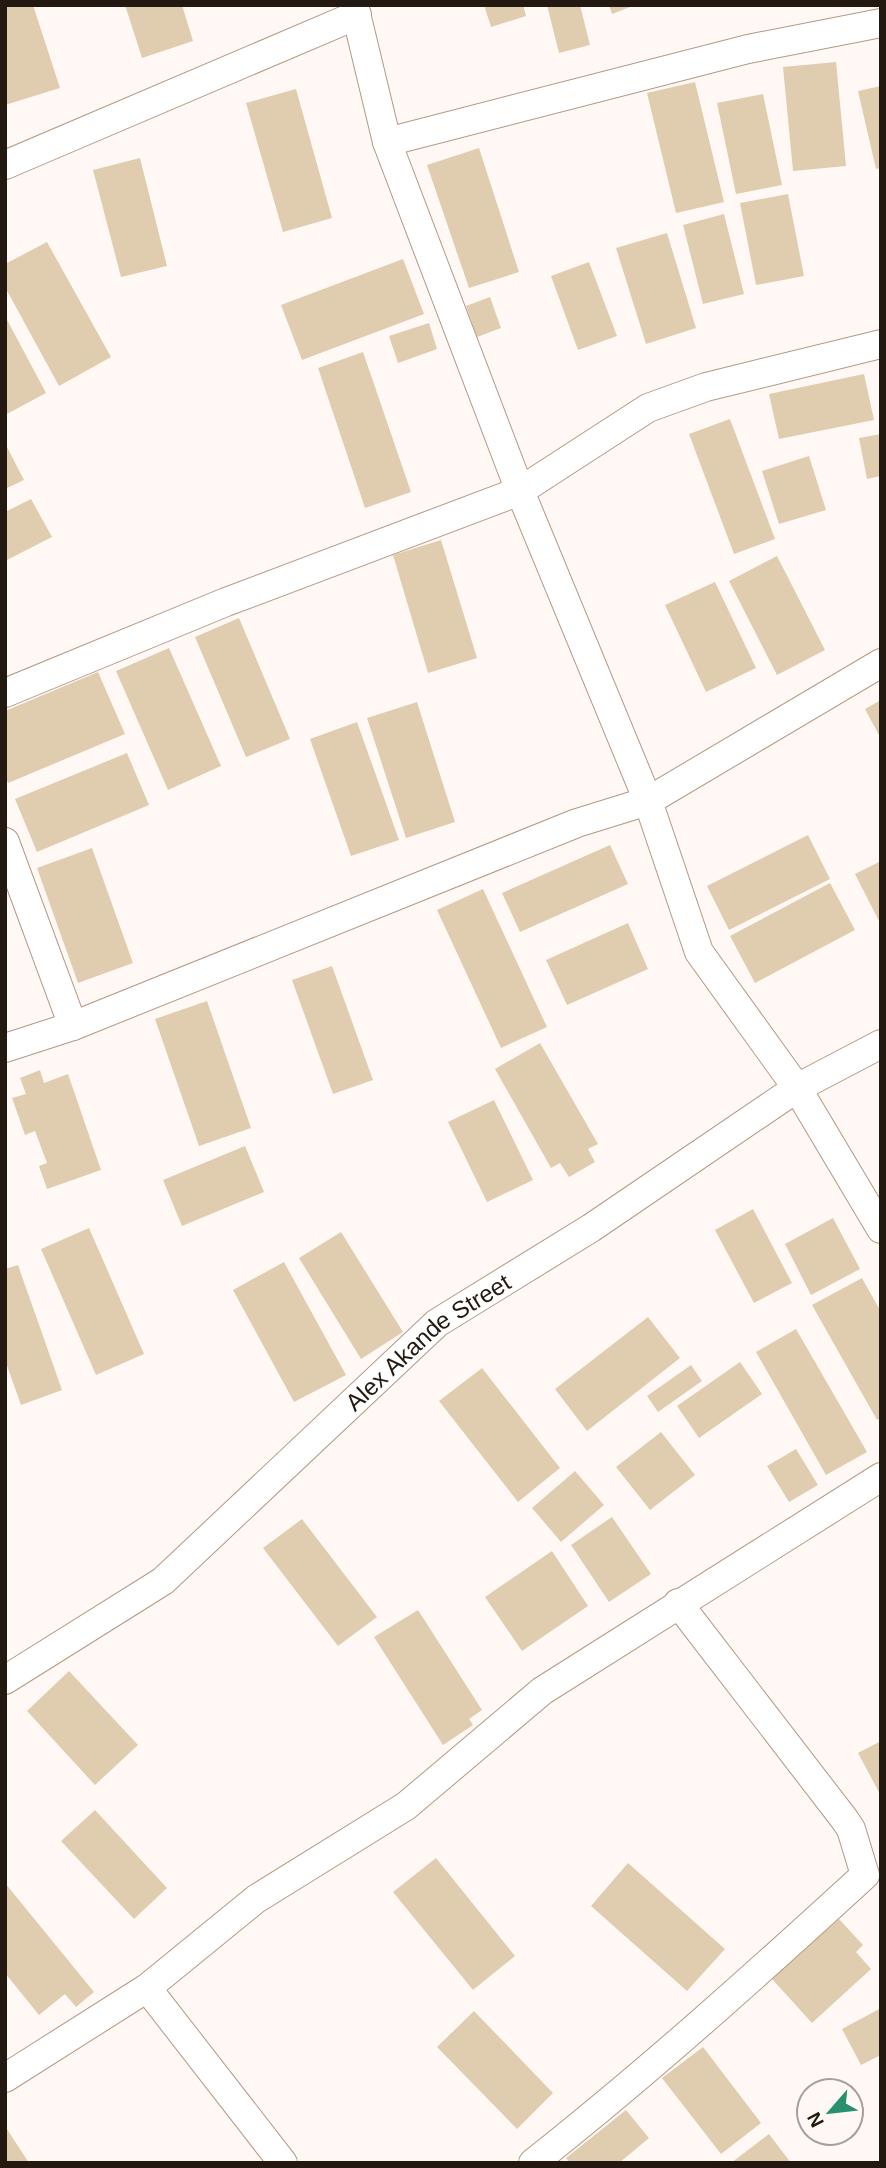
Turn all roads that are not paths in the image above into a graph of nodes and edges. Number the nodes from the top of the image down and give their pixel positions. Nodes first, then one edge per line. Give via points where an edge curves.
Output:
1 (356, 10) edge
2 (881, 23) edge
3 (387, 142) junction
4 (5, 165) edge
5 (881, 344) edge
6 (520, 491) junction
7 (881, 663) edge
8 (5, 693) edge
9 (648, 801) junction
10 (5, 842) edge
11 (73, 1026) junction
12 (881, 1044) edge
13 (5, 1048) edge
14 (797, 1088) junction
15 (881, 1229) edge
16 (881, 1477) edge
17 (678, 1603) junction
18 (5, 1680) edge
19 (873, 1883) edge
20 (147, 1988) junction
21 (5, 2078) edge
22 (283, 2163) edge
23 (533, 2163) edge

1 - 3 street
1 - 4 street
2 - 3 street via 748,49
3 - 6 street
5 - 6 street via 706,387 648,408
6 - 8 street via 226,602
6 - 9 street
7 - 9 street
9 - 11 street via 577,823
9 - 14 street via 699,952
10 - 11 street
11 - 13 street
12 - 14 street, Alex Akande Street
14 - 15 street
14 - 18 street, Alex Akande Street via 591,1228 436,1323 163,1581
16 - 17 street
17 - 19 street via 845,1820
17 - 20 street via 542,1691 406,1807 256,1899
19 - 23 street via 769,1964
20 - 21 street
20 - 22 street

